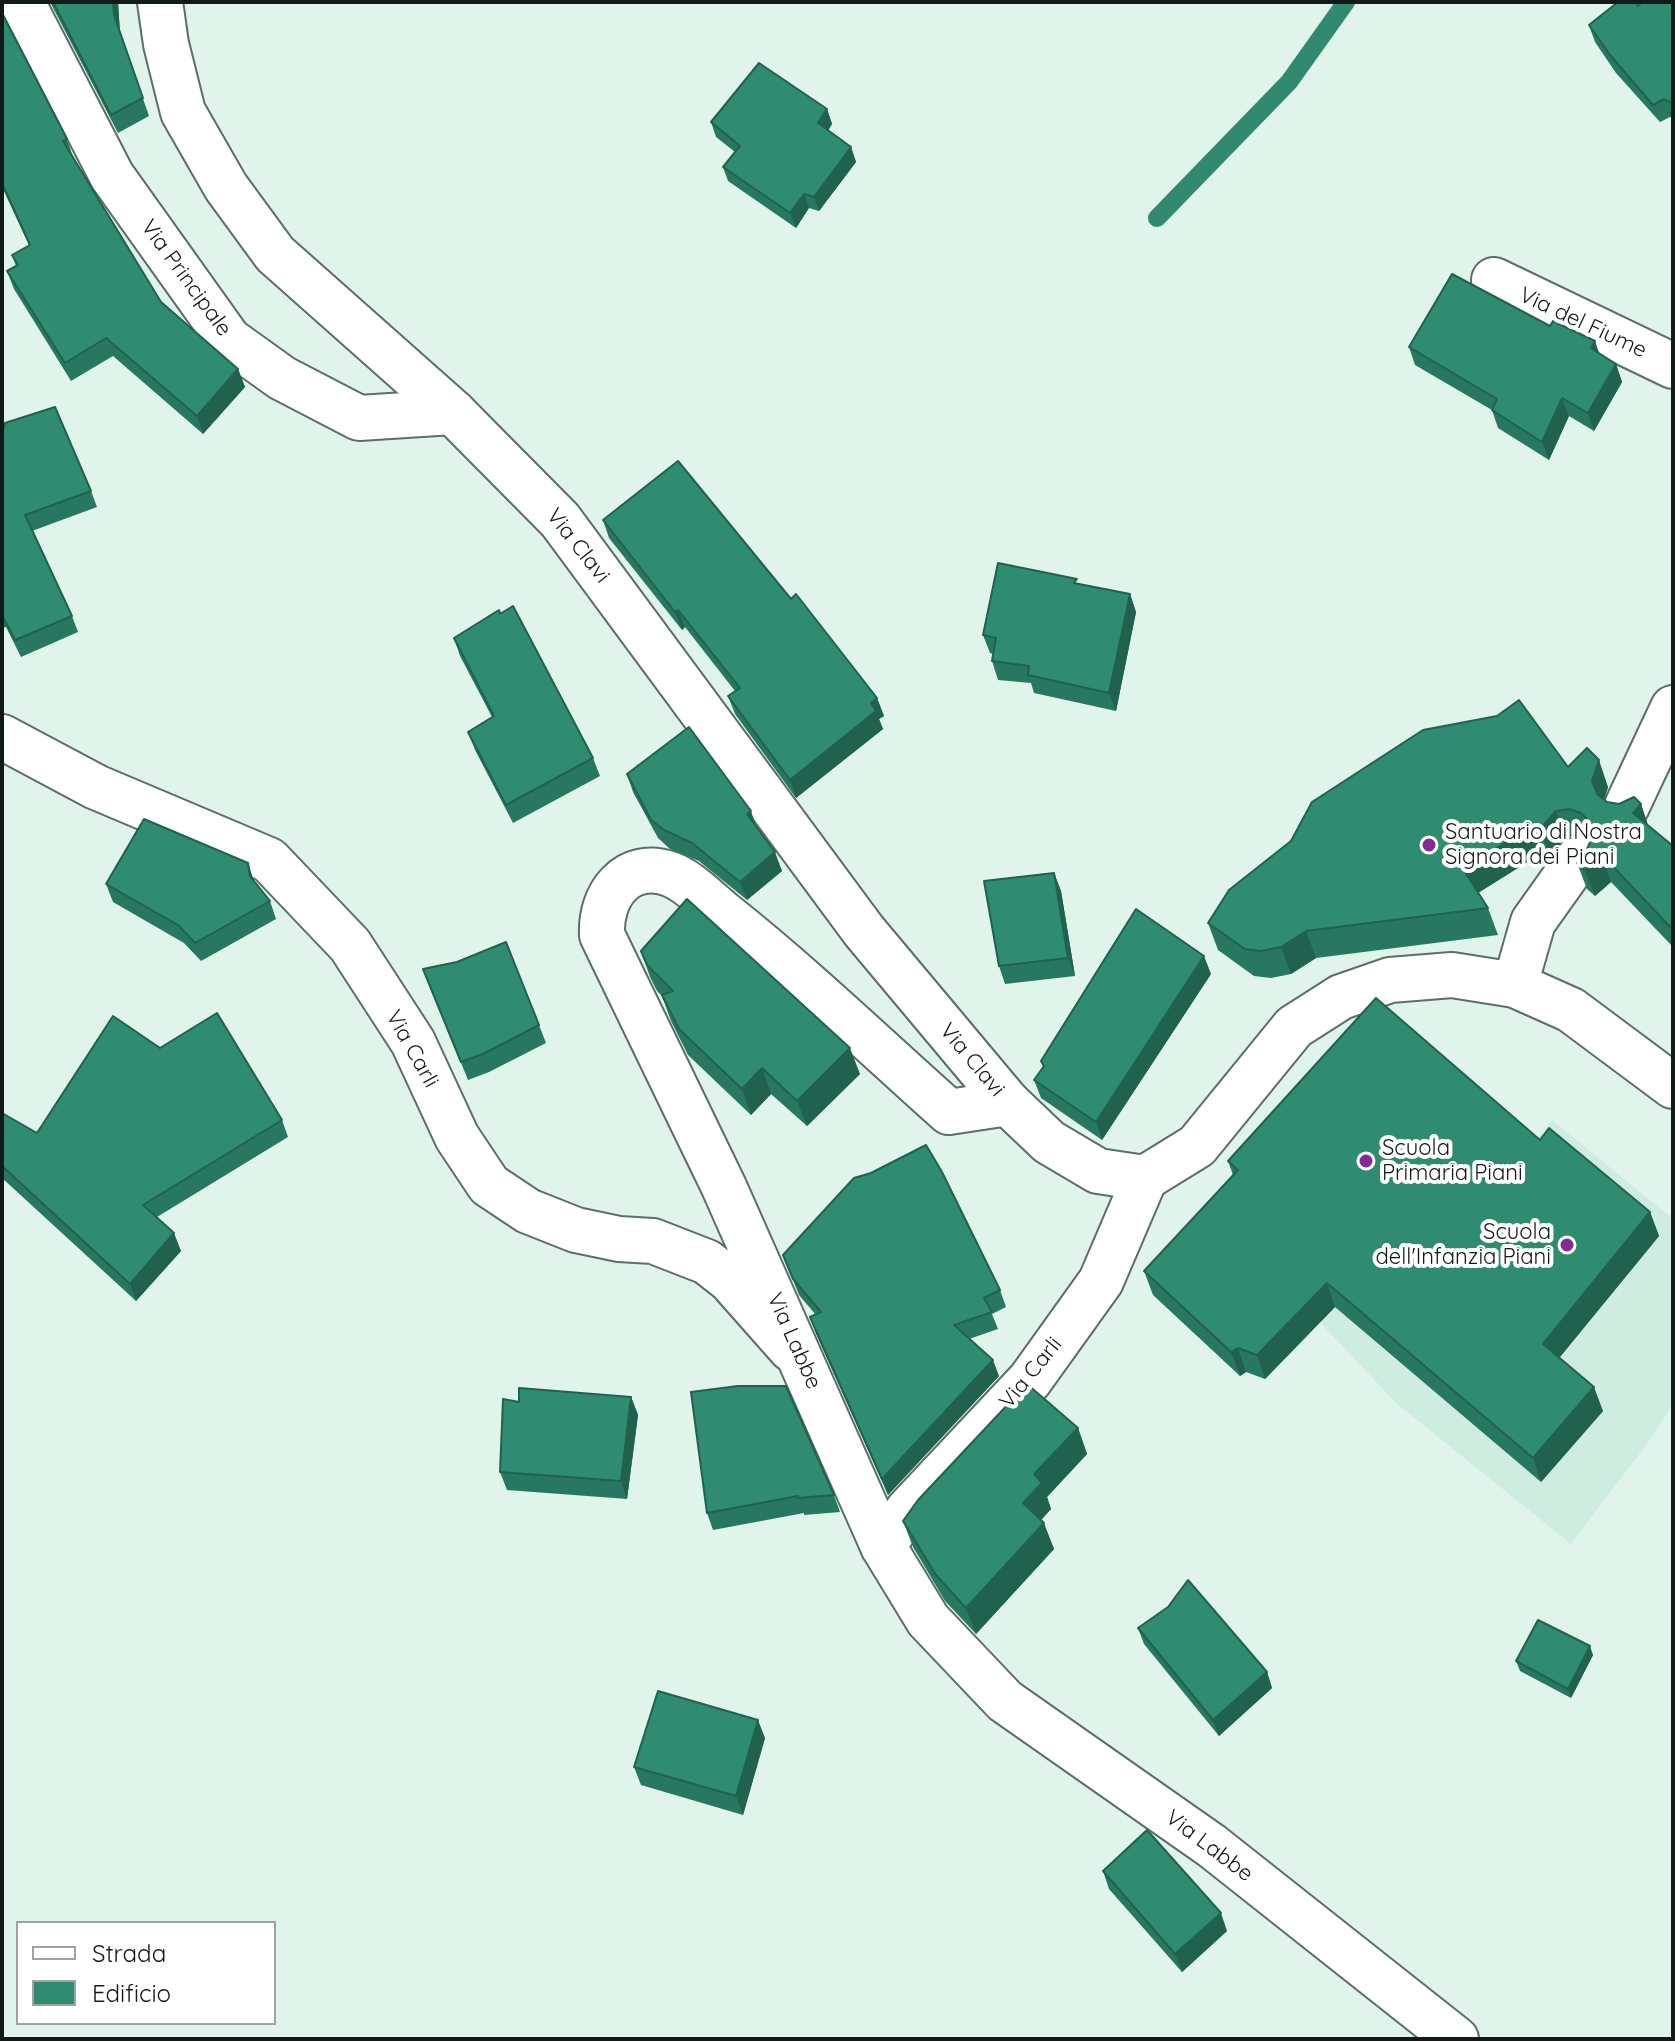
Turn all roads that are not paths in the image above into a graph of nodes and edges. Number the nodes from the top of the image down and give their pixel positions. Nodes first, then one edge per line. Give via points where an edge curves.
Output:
1 (22, 2) edge
2 (160, 2) edge
3 (1494, 280) dead end
4 (1673, 366) edge
5 (453, 412) junction
6 (1673, 708) edge
7 (2, 737) edge
8 (1627, 806) edge
9 (1577, 860) edge
10 (1515, 985) junction
11 (1673, 1086) edge
12 (1008, 1103) junction
13 (1145, 1178) junction
14 (804, 1364) junction
15 (883, 1546) junction
16 (1456, 2039) edge

1 - 5 street, Via Principale via 112,176 229,340 282,378 359,418
2 - 5 street, Via Clavi via 183,112 226,187 275,254
3 - 4 street, Via del Fiume
5 - 12 street, Via Clavi via 560,520 864,931
6 - 8 street
7 - 14 street, Via Carli via 96,787 269,860 350,945 413,1042 457,1137 489,1185 528,1211 576,1230 653,1241 707,1262 730,1280
9 - 10 street via 1533,922
10 - 11 street via 1571,1010
10 - 13 street via 1452,975 1390,980 1341,997 1294,1027 1197,1146
12 - 13 street, Via Clavi via 1049,1142 1098,1171
12 - 14 street, Via Labbe via 949,1112 744,930 672,875 640,873 613,889 605,903 602,935
13 - 15 street, Via Carli via 1101,1281 1030,1380 908,1510
14 - 15 street, Via Labbe
15 - 16 street, Via Labbe via 928,1620 1005,1701 1212,1846

